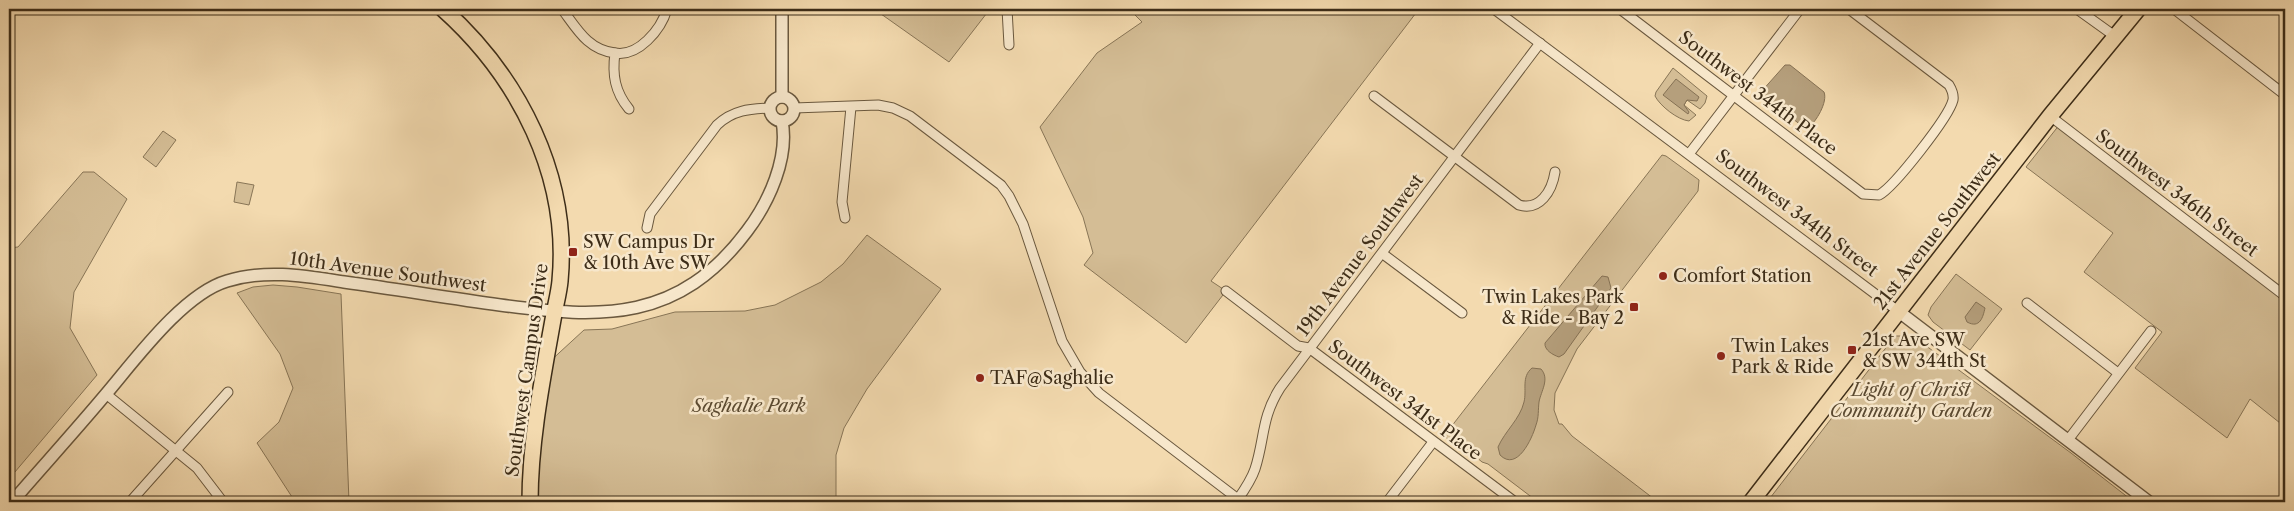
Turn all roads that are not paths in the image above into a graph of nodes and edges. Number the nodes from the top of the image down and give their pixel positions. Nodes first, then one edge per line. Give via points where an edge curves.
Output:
1 (443, 9) edge
2 (562, 9) edge
3 (667, 9) edge
4 (782, 9) edge
5 (1007, 9) edge
6 (1494, 9) edge
7 (1620, 9) edge
8 (1800, 9) edge
9 (1849, 9) edge
10 (2077, 9) edge
11 (2138, 9) edge
12 (2174, 9) edge
13 (2116, 38) junction
14 (1540, 43) junction
15 (1010, 45) dead end
16 (615, 53) junction
17 (1734, 95) junction
18 (2285, 95) edge
19 (1374, 96) dead end
20 (782, 97) junction
21 (851, 107) junction
22 (770, 108) junction
23 (794, 108) junction
24 (629, 109) dead end
25 (2050, 116) junction
26 (782, 121) junction
27 (1689, 154) junction
28 (1455, 157) junction
29 (1555, 172) dead end
30 (845, 218) dead end
31 (647, 228) dead end
32 (1383, 254) junction
33 (1226, 292) dead end
34 (2285, 296) edge
35 (2026, 303) dead end
36 (1898, 311) junction
37 (554, 313) junction
38 (1462, 313) dead end
39 (2151, 331) dead end
40 (1309, 348) junction
41 (2118, 373) junction
42 (228, 392) dead end
43 (106, 394) junction
44 (2068, 440) junction
45 (1433, 442) junction
46 (175, 451) junction
47 (1237, 501) edge
48 (12, 502) edge
49 (130, 502) edge
50 (223, 502) edge
51 (530, 502) edge
52 (1387, 502) edge
53 (1515, 502) edge
54 (1752, 502) edge
55 (2149, 502) edge

1 - 37 main road, Southwest Campus Drive via 463,27 496,67 528,118 544,152 552,184 561,253
2 - 16 street via 593,47
3 - 16 street via 647,41 633,51
4 - 20 street
5 - 15 street
6 - 14 street, Southwest 344th Street
7 - 17 street, Southwest 344th Place
8 - 17 street
9 - 17 street, Southwest 344th Place via 1949,85 1953,98 1944,117 1893,185 1879,195 1864,194
10 - 13 street
11 - 13 main road, 21st Avenue Southwest
12 - 18 street
13 - 25 main road, 21st Avenue Southwest
14 - 27 street, Southwest 344th Street
14 - 28 street, 19th Avenue Southwest
16 - 24 street via 613,75 621,99
17 - 27 street
19 - 28 street
20 - 22 street via 774,100
20 - 23 street via 790,100
21 - 23 street
21 - 30 street via 842,202
21 - 47 street via 878,105 910,116 1001,185 1023,224 1062,342 1080,372 1099,393
22 - 26 street via 772,116
22 - 31 street via 742,110 726,116 650,214
23 - 26 street via 790,118
25 - 34 street, Southwest 346th Street
25 - 36 main road, 21st Avenue Southwest
26 - 37 street, 10th Avenue Southwest via 784,141 780,163 765,202 742,238 711,272 671,297 644,307 615,312
27 - 36 street, Southwest 344th Street
28 - 29 street via 1523,206 1541,202 1550,189
28 - 32 street, 19th Avenue Southwest
32 - 38 street
32 - 40 street, 19th Avenue Southwest
33 - 40 street, Southwest 341st Place via 1298,346
35 - 41 street
36 - 44 street, Southwest 344th Street
36 - 54 main road, 21st Avenue Southwest
37 - 43 street, 10th Avenue Southwest via 293,274 252,275 224,282 186,306
37 - 51 main road, Southwest Campus Drive via 537,419
39 - 41 street
40 - 45 street, Southwest 341st Place
40 - 47 street, 19th Avenue Southwest via 1271,404 1255,468
41 - 44 street
42 - 46 street
43 - 46 street
43 - 48 street, 10th Avenue Southwest
44 - 55 street, Southwest 344th Street
45 - 52 street
45 - 53 street, Southwest 341st Place
46 - 49 street
46 - 50 street via 197,468

